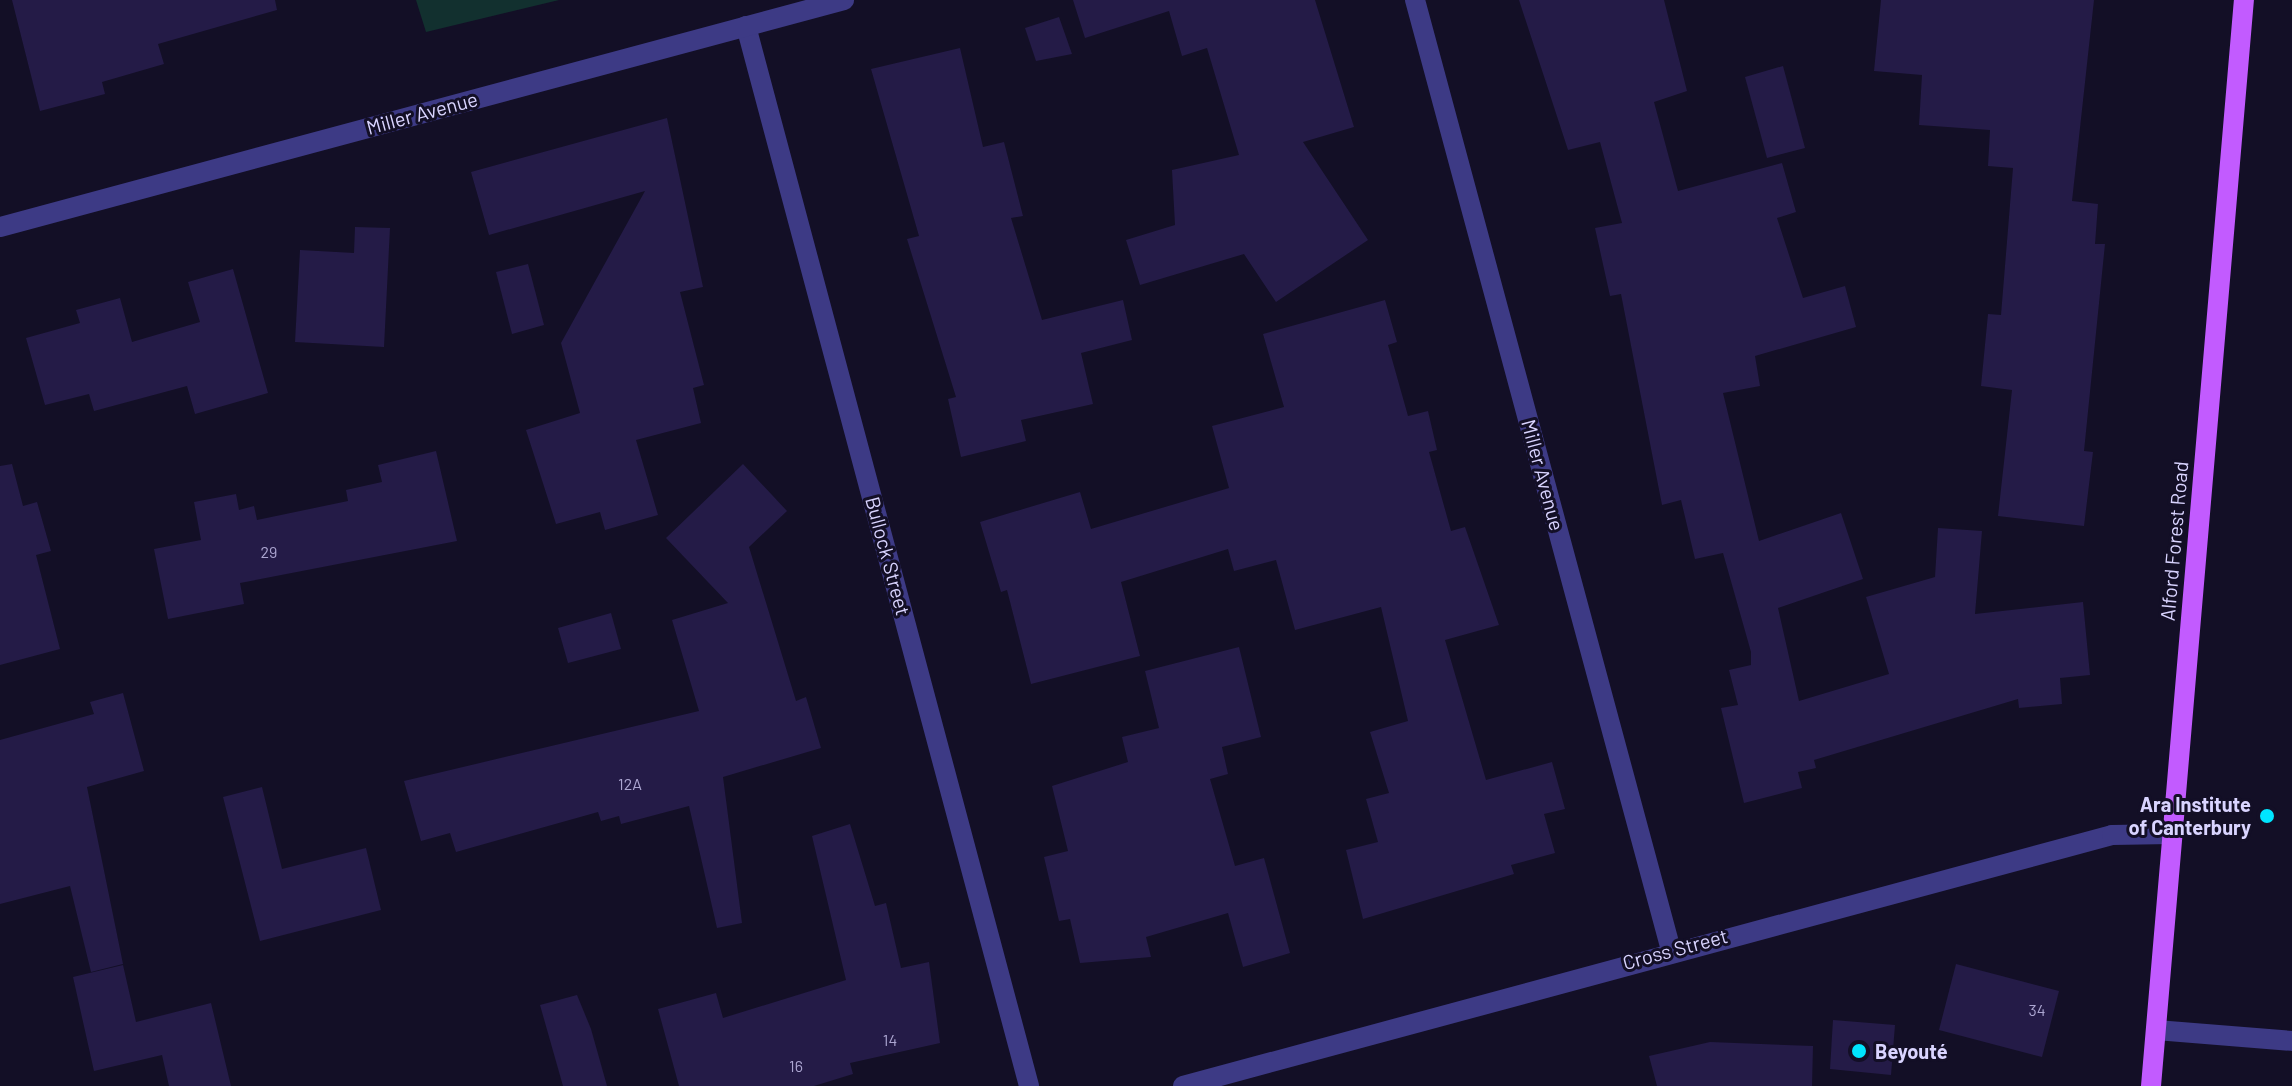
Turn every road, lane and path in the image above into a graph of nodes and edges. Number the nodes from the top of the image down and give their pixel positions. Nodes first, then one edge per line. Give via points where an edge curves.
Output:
1 (844, 0) edge
2 (1415, 0) edge
3 (2244, 0) edge
4 (746, 26) junction
5 (0, 227) edge
6 (2171, 834) junction
7 (1671, 950) junction
8 (2156, 1030) junction
9 (2292, 1041) edge
10 (1029, 1086) edge
11 (1183, 1086) edge
12 (2151, 1086) edge

1 - 4 street, Miller Avenue
2 - 7 street, Miller Avenue
3 - 6 main road, Alford Forest Road
4 - 5 street, Miller Avenue
4 - 10 street, Bullock Street
6 - 7 street, Cross Street via 2130,831
6 - 8 main road, Alford Forest Road
7 - 11 street, Cross Street
8 - 9 street
8 - 12 main road, Alford Forest Road

